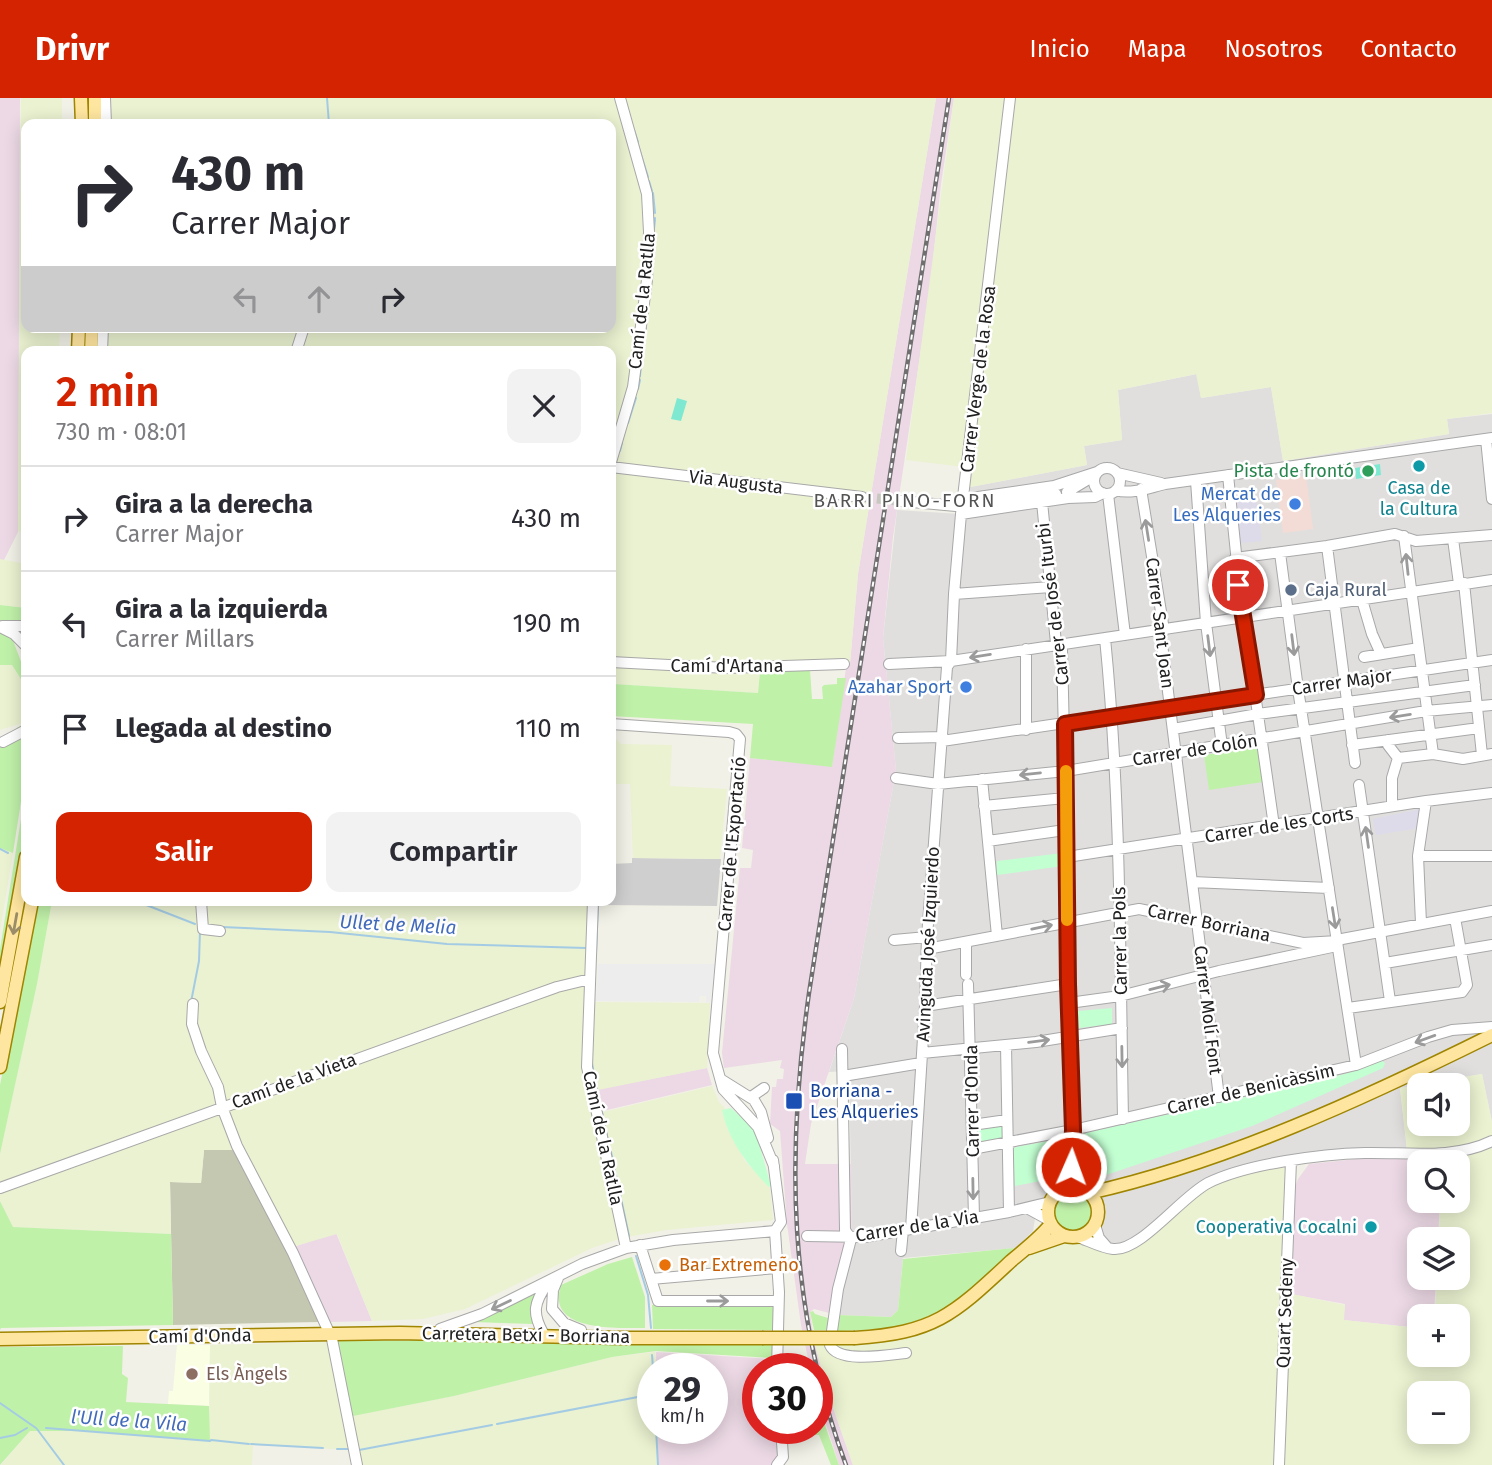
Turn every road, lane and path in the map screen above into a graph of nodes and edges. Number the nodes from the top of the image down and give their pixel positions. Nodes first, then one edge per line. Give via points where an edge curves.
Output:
1 (81, 98) edge
2 (95, 98) edge
3 (105, 98) edge
4 (620, 98) edge
5 (1010, 98) edge
6 (82, 119) edge
7 (95, 119) edge
8 (106, 119) edge
9 (1489, 438) edge
10 (616, 447) edge
11 (616, 466) edge
12 (1117, 473) junction
13 (1096, 474) junction
14 (1228, 475) junction
15 (1196, 481) junction
16 (1165, 484) junction
17 (1141, 489) junction
18 (1067, 492) junction
19 (1107, 492) junction
20 (862, 497) tunnel mouth
21 (1492, 499) edge
22 (901, 501) tunnel mouth
23 (1042, 502) junction
24 (963, 506) junction
25 (1492, 535) edge
26 (1404, 536) junction
27 (1453, 538) junction
28 (1326, 546) junction
29 (1280, 553) junction
30 (1235, 558) junction
31 (1492, 579) edge
32 (1462, 583) junction
33 (1051, 587) junction
34 (1410, 592) junction
35 (954, 594) junction
36 (1362, 600) junction
37 (1335, 604) junction
38 (1289, 611) junction
39 (1244, 617) junction
40 (1206, 623) junction
41 (0, 626) edge
42 (21, 626) edge
43 (1164, 630) junction
44 (1125, 635) junction
45 (1105, 638) junction
46 (21, 641) edge
47 (1056, 643) junction
48 (1419, 648) junction
49 (1026, 649) junction
50 (1381, 653) junction
51 (1364, 657) dead end
52 (1492, 660) edge
53 (951, 661) junction
54 (616, 662) edge
55 (1472, 663) junction
56 (844, 664) dead end
57 (889, 664) dead end
58 (1422, 670) junction
59 (1344, 682) junction
60 (1475, 685) junction
61 (1298, 688) junction
62 (1424, 691) junction
63 (1256, 695) junction
64 (1215, 700) junction
65 (1347, 702) junction
66 (1492, 705) edge
67 (1476, 706) junction
68 (1170, 707) junction
69 (1301, 708) junction
70 (1426, 711) junction
71 (1258, 714) junction
72 (1112, 717) junction
73 (1218, 721) junction
74 (616, 724) edge
75 (1065, 724) junction
76 (1350, 724) junction
77 (1479, 728) junction
78 (1173, 729) junction
79 (1026, 730) junction
80 (1305, 731) junction
81 (21, 733) edge
82 (1429, 733) junction
83 (898, 738) dead end
84 (943, 739) junction
85 (1263, 739) junction
86 (1388, 740) junction
87 (3, 742) dead end
88 (1352, 745) junction
89 (1222, 746) junction
90 (1177, 754) junction
91 (1433, 754) junction
92 (1487, 754) edge
93 (1398, 758) junction
94 (1114, 763) junction
95 (1355, 763) dead end
96 (1066, 771) junction
97 (896, 778) dead end
98 (982, 779) junction
99 (938, 784) junction
100 (1359, 785) dead end
101 (1492, 793) edge
102 (1065, 798) junction
103 (1426, 801) junction
104 (1392, 806) junction
105 (984, 807) junction
106 (1363, 811) junction
107 (1319, 819) junction
108 (1274, 826) junction
109 (1065, 830) junction
110 (1187, 839) junction
111 (988, 841) junction
112 (1118, 850) junction
113 (1418, 856) junction
114 (1492, 856) edge
115 (1067, 857) junction
116 (1192, 882) junction
117 (21, 885) edge
118 (1329, 888) junction
119 (31, 906) edge
120 (201, 906) edge
121 (593, 906) edge
122 (1120, 911) junction
123 (1492, 911) edge
124 (1455, 918) junction
125 (1067, 921) junction
126 (1196, 921) junction
127 (1421, 923) junction
128 (220, 931) dead end
129 (1380, 931) junction
130 (997, 936) junction
131 (927, 937) junction
132 (894, 940) dead end
133 (1338, 941) junction
134 (966, 942) junction
135 (1492, 945) edge
136 (1303, 948) junction
137 (927, 949) junction
138 (1460, 951) junction
139 (1385, 963) junction
140 (1203, 975) junction
141 (590, 979) junction
142 (1068, 984) junction
143 (1120, 996) junction
144 (968, 999) junction
145 (0, 1002) edge
146 (1391, 1002) junction
147 (1069, 1003) junction
148 (193, 1004) dead end
149 (925, 1006) junction
150 (1348, 1008) junction
151 (1492, 1027) edge
152 (1122, 1028) junction
153 (1492, 1035) edge
154 (1070, 1037) junction
155 (1006, 1045) junction
156 (971, 1048) junction
157 (842, 1049) dead end
158 (922, 1058) junction
159 (1356, 1065) junction
160 (0, 1067) edge
161 (843, 1076) junction
162 (723, 1083) junction
163 (765, 1088) dead end
164 (749, 1096) junction
165 (1219, 1097) junction
166 (735, 1104) junction
167 (222, 1107) junction
168 (761, 1112) junction
169 (751, 1119) junction
170 (1123, 1119) junction
171 (1007, 1120) junction
172 (972, 1125) junction
173 (1073, 1130) junction
174 (1492, 1141) edge
175 (1007, 1144) junction
176 (972, 1149) junction
177 (1291, 1161) junction
178 (774, 1166) junction
179 (1071, 1167) junction
180 (1126, 1185) junction
181 (0, 1188) edge
182 (1064, 1189) junction
183 (1083, 1190) junction
184 (1051, 1202) junction
185 (1027, 1208) junction
186 (1009, 1212) junction
187 (974, 1217) junction
188 (1097, 1219) junction
189 (1050, 1222) junction
190 (907, 1230) junction
191 (775, 1231) junction
192 (807, 1236) dead end
193 (1071, 1236) junction
194 (849, 1238) junction
195 (640, 1244) junction
196 (626, 1248) junction
197 (1109, 1248) junction
198 (1025, 1249) junction
199 (901, 1251) dead end
200 (777, 1268) junction
201 (560, 1275) junction
202 (651, 1279) junction
203 (550, 1281) junction
204 (778, 1301) junction
205 (552, 1309) junction
206 (440, 1329) junction
207 (543, 1331) junction
208 (400, 1333) junction
209 (330, 1334) junction
210 (478, 1334) junction
211 (587, 1334) junction
212 (0, 1339) edge
213 (777, 1353) edge
214 (906, 1353) dead end
215 (782, 1444) edge
216 (357, 1465) edge
217 (777, 1465) edge
218 (1279, 1465) edge

1 - 6 main road
2 - 7 main road
3 - 8 street
4 - 10 street, Camí de la Ratlla via 647,194 649,232 633,387
5 - 24 street, Carrer Verge de la Rosa
9 - 14 street
9 - 21 street
11 - 20 street, Via Augusta
12 - 13 street via 1104,468
12 - 16 street
12 - 19 street via 1119,484
13 - 18 street
13 - 19 street via 1094,484
13 - 24 street
14 - 15 street
14 - 30 street
15 - 16 street
15 - 40 street
16 - 17 street
17 - 19 street
43 -> 17 street, Carrer Sant Joan
18 - 19 street
18 - 24 street
19 - 23 street
19 - 44 street
22 - 24 street
23 - 24 street
23 - 33 street, Carrer de José Iturbi
24 - 35 street, Carrer Verge de la Rosa
25 - 27 street
26 - 27 street via 1416,541
26 - 28 street
34 -> 26 street
27 - 32 street
28 - 29 street
28 - 37 street
29 - 30 street
29 - 38 street
30 - 39 street
31 - 32 street
32 - 34 street
32 - 55 street
33 - 35 street
33 - 47 street, Carrer de José Iturbi
34 - 36 street
34 - 48 street
35 - 53 street, Carrer Verge de la Rosa
36 - 37 street
36 - 50 street
37 - 38 street
37 - 59 street
38 - 39 street
38 -> 61 street
39 - 40 street
39 - 63 street
40 - 43 street
40 -> 64 street
41 - 42 street
41 - 46 street
43 - 44 street
43 - 68 street, Carrer Sant Joan
44 - 45 street
45 - 47 street
45 - 72 street, Carrer la Pols
47 - 49 street
47 - 75 street, Carrer de José Iturbi via 1062,650
48 - 50 street
48 - 58 street
49 -> 53 street
49 - 79 street
50 - 51 street
52 - 55 street, Carrer Major
53 - 57 street
53 - 84 street, Avinguda José Izquierdo
54 - 56 street, Camí d'Artana via 727,668
55 - 58 street, Carrer Major
55 - 60 street
58 - 59 street, Carrer Major
58 - 62 street
59 - 61 street, Carrer Major
59 - 65 street
60 - 62 street
60 - 67 street
61 - 63 street, Carrer Major
61 - 69 street
62 - 65 street
62 - 70 street
63 - 64 street, Carrer Major
63 - 71 street
64 - 68 street, Carrer Major
64 - 73 street
65 - 69 street
65 - 76 street
66 - 67 street, Carrer de Colón
67 - 70 street, Carrer de Colón
67 - 77 street
68 - 72 street, Carrer Major
68 - 78 street, Carrer Sant Joan
69 - 71 street
69 - 80 street
70 -> 76 street, Carrer de Colón
70 - 82 street
71 - 73 street
71 - 85 street
72 - 75 street, Carrer Major
72 - 94 street, Carrer la Pols
73 - 78 street
73 - 89 street
74 - 162 street, Carrer de l'Exportació via 729,732 740,739 713,1052
75 - 79 street, Carrer Major
75 - 96 street, Carrer de José Iturbi
76 - 80 street, Carrer de Colón
76 - 88 street
77 - 82 street
77 - 92 street
78 - 90 street, Carrer Sant Joan
79 - 84 street, Carrer Major
80 - 85 street, Carrer de Colón
80 - 107 street
81 - 87 street
82 - 86 street
82 - 91 street
83 - 84 street, Carrer Major
84 - 99 street, Avinguda José Izquierdo
85 - 89 street, Carrer de Colón
85 - 108 street
86 - 88 street
86 - 93 street
88 - 95 street
89 - 90 street, Carrer de Colón
90 - 94 street, Carrer de Colón
90 - 110 street, Carrer Sant Joan
91 - 92 street via 1463,758
91 - 93 street
93 - 104 street
94 - 96 street, Carrer de Colón
94 - 112 street, Carrer la Pols
96 -> 98 street, Carrer de Colón
96 - 102 street, Carrer de José Iturbi
97 - 99 street, Carrer de Colón
98 - 99 street, Carrer de Colón
98 - 105 street
99 - 131 street, Avinguda José Izquierdo
100 - 106 street
101 - 103 street, Carrer de les Corts
102 - 105 street
102 - 109 street, Carrer de José Iturbi
103 - 104 street, Carrer de les Corts
103 - 113 street
104 - 106 street, Carrer de les Corts
105 - 111 street
106 - 107 street, Carrer de les Corts
129 -> 106 street
107 - 108 street, Carrer de les Corts
107 - 118 street
108 - 110 street, Carrer de les Corts
109 - 111 street
109 - 115 street, Carrer de José Iturbi
110 - 112 street, Carrer de les Corts
110 - 116 street, Carrer Molí Font
111 - 130 street
112 - 115 street, Carrer de les Corts
112 - 122 street, Carrer la Pols
113 - 114 street
113 - 127 street
115 - 125 street, Carrer de José Iturbi
116 - 118 street
116 - 126 street, Carrer Molí Font
117 -> 145 main road
118 -> 133 street
119 - 160 main road
120 - 128 street via 203,929
121 - 141 street, Camí de la Ratlla
122 - 125 street, Carrer Borriana
122 - 126 street, Carrer Borriana via 1139,909
122 - 143 street, Carrer la Pols
123 - 124 street
124 - 127 street
124 - 138 street
130 -> 125 street, Carrer Borriana
125 - 142 street, Carrer de José Iturbi
126 - 136 street, Carrer Borriana
126 - 140 street, Carrer Molí Font
127 - 129 street
129 - 133 street
129 - 139 street
130 - 134 street, Carrer Borriana
131 - 132 street
131 - 137 street, Avinguda José Izquierdo
133 - 136 street via 1332,947
133 - 150 street
134 - 137 street, Carrer Borriana
134 - 144 street, Carrer d'Onda
135 - 138 street
136 - 140 street
137 - 149 street, Avinguda José Izquierdo
138 - 139 street
138 - 146 street via 1467,985 1462,992
139 - 146 street
143 -> 140 street
140 - 165 street, Carrer Molí Font
141 - 167 street, Camí de la Vieta
141 - 196 street, Camí de la Ratlla via 587,1068
142 - 144 street
142 - 147 street, Carrer de José Iturbi
143 - 147 street
143 - 152 street, Carrer la Pols
144 - 149 street
144 - 156 street, Carrer d'Onda
146 - 150 street
147 - 154 street, Carrer de José Iturbi
148 - 167 street via 192,1024
149 - 158 street, Avinguda José Izquierdo
150 - 159 street
151 -> 159 street, Carrer de Benicàssim via 1452,1030
152 - 154 street
152 -> 170 street, Carrer la Pols
153 - 180 main road via 1294,1127
155 -> 154 street
154 - 173 street, Carrer de José Iturbi
155 - 156 street
155 - 171 street
156 - 158 street
156 - 172 street, Carrer d'Onda
157 - 161 street
158 - 161 street
158 - 190 street, Avinguda José Izquierdo
159 - 165 street, Carrer de Benicàssim
161 - 194 street via 845,1230
162 - 164 street
162 - 166 street
163 - 164 street
164 - 166 street via 738,1097
164 - 168 street
165 - 170 street, Carrer de Benicàssim
166 - 169 street
167 - 181 street, Camí de la Vieta
167 - 209 street
168 - 169 street
168 - 178 street
169 - 178 street
170 - 173 street, Carrer de Benicàssim
171 - 172 street
171 - 175 street
172 - 176 street, Carrer d'Onda
173 - 175 street, Carrer de Benicàssim
173 - 179 street, Carrer de José Iturbi
174 - 177 street via 1443,1153 1362,1153
175 - 176 street, Carrer de Benicàssim
175 - 186 street
176 -> 187 street, Carrer d'Onda
177 - 197 street via 1231,1172 1186,1198 1135,1244
177 - 218 street, Quart Sedeny
178 - 191 street via 781,1222
179 - 182 street, Carrer de José Iturbi
179 - 183 street, Carrer de José Iturbi
180 - 183 main road
180 - 188 main road via 1108,1199
182 - 183 main road
182 - 184 main road
183 - 188 main road via 1094,1198
184 - 185 street, Carrer de la Via
184 - 189 main road
185 - 186 street, Carrer de la Via
185 - 189 street
186 - 187 street, Carrer de la Via
187 - 190 street, Carrer de la Via
188 - 193 main road via 1089,1232
188 - 197 street via 1099,1238
189 - 193 main road
189 - 198 main road, Carretera Betxí - Borriana
190 - 194 street, Carrer de la Via
190 - 199 street, Avinguda José Izquierdo
191 - 195 street
191 - 200 street
192 - 194 street, Carrer de la Via
193 - 197 street
193 - 198 main road, Carretera Betxí - Borriana
194 - 214 street via 830,1348 857,1357
195 - 196 street
195 - 202 street
196 - 201 street
198 - 211 main road, Carretera Betxí - Borriana, bridge via 966,1303 942,1319 902,1333 855,1338
200 - 202 street
200 - 204 street
201 - 203 street
201 - 205 street via 552,1290
202 -> 204 street via 657,1300
203 -> 206 street
203 - 207 street via 536,1308 535,1317
204 - 213 street
205 - 207 street
205 - 211 street via 564,1323
206 - 207 main road, Carretera Betxí - Borriana
206 - 208 main road, Carretera Betxí - Borriana
207 - 210 street
207 - 211 main road, Carretera Betxí - Borriana
208 - 209 main road, Camí d'Onda
208 - 210 main road, Carretera Betxí - Borriana
209 - 212 main road, Camí d'Onda
209 - 216 street
210 - 211 main road, Carretera Betxí - Borriana
215 - 217 street via 783,1457

